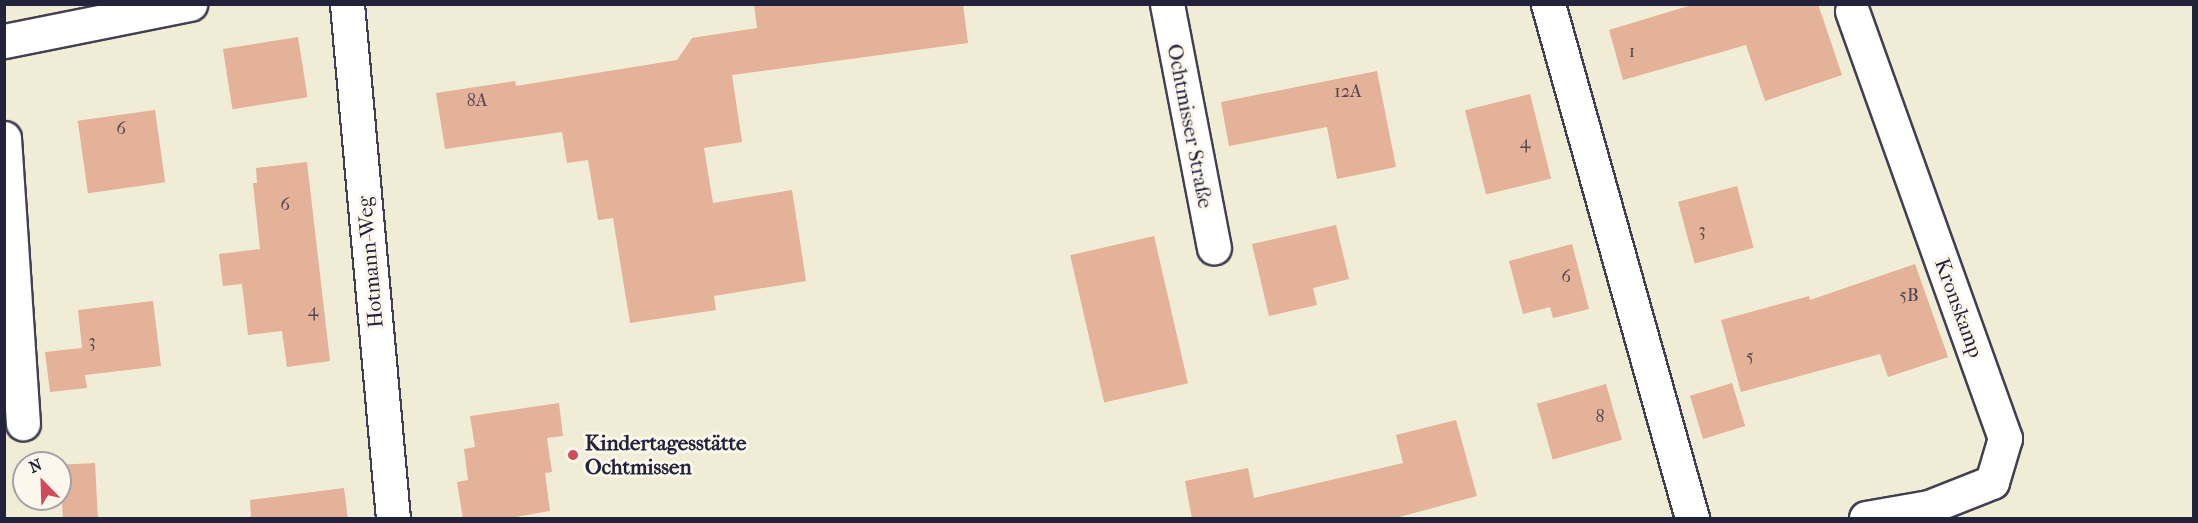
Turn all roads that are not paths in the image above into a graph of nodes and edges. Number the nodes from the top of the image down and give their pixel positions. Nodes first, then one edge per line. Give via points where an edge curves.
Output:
1 (190, 4) edge
2 (347, 4) edge
3 (1167, 4) edge
4 (1548, 4) edge
5 (1852, 11) dead end
6 (4, 41) edge
7 (4, 138) edge
8 (1214, 248) dead end
9 (23, 423) dead end
10 (393, 519) edge
11 (1692, 519) edge
12 (1866, 519) edge

1 - 6 street
2 - 10 street, Hotmann-Weg
3 - 8 street, Ochtmisser Straße
4 - 11 street
5 - 12 street, Kronskamp via 2006,438 1992,482 1929,507
7 - 9 street

